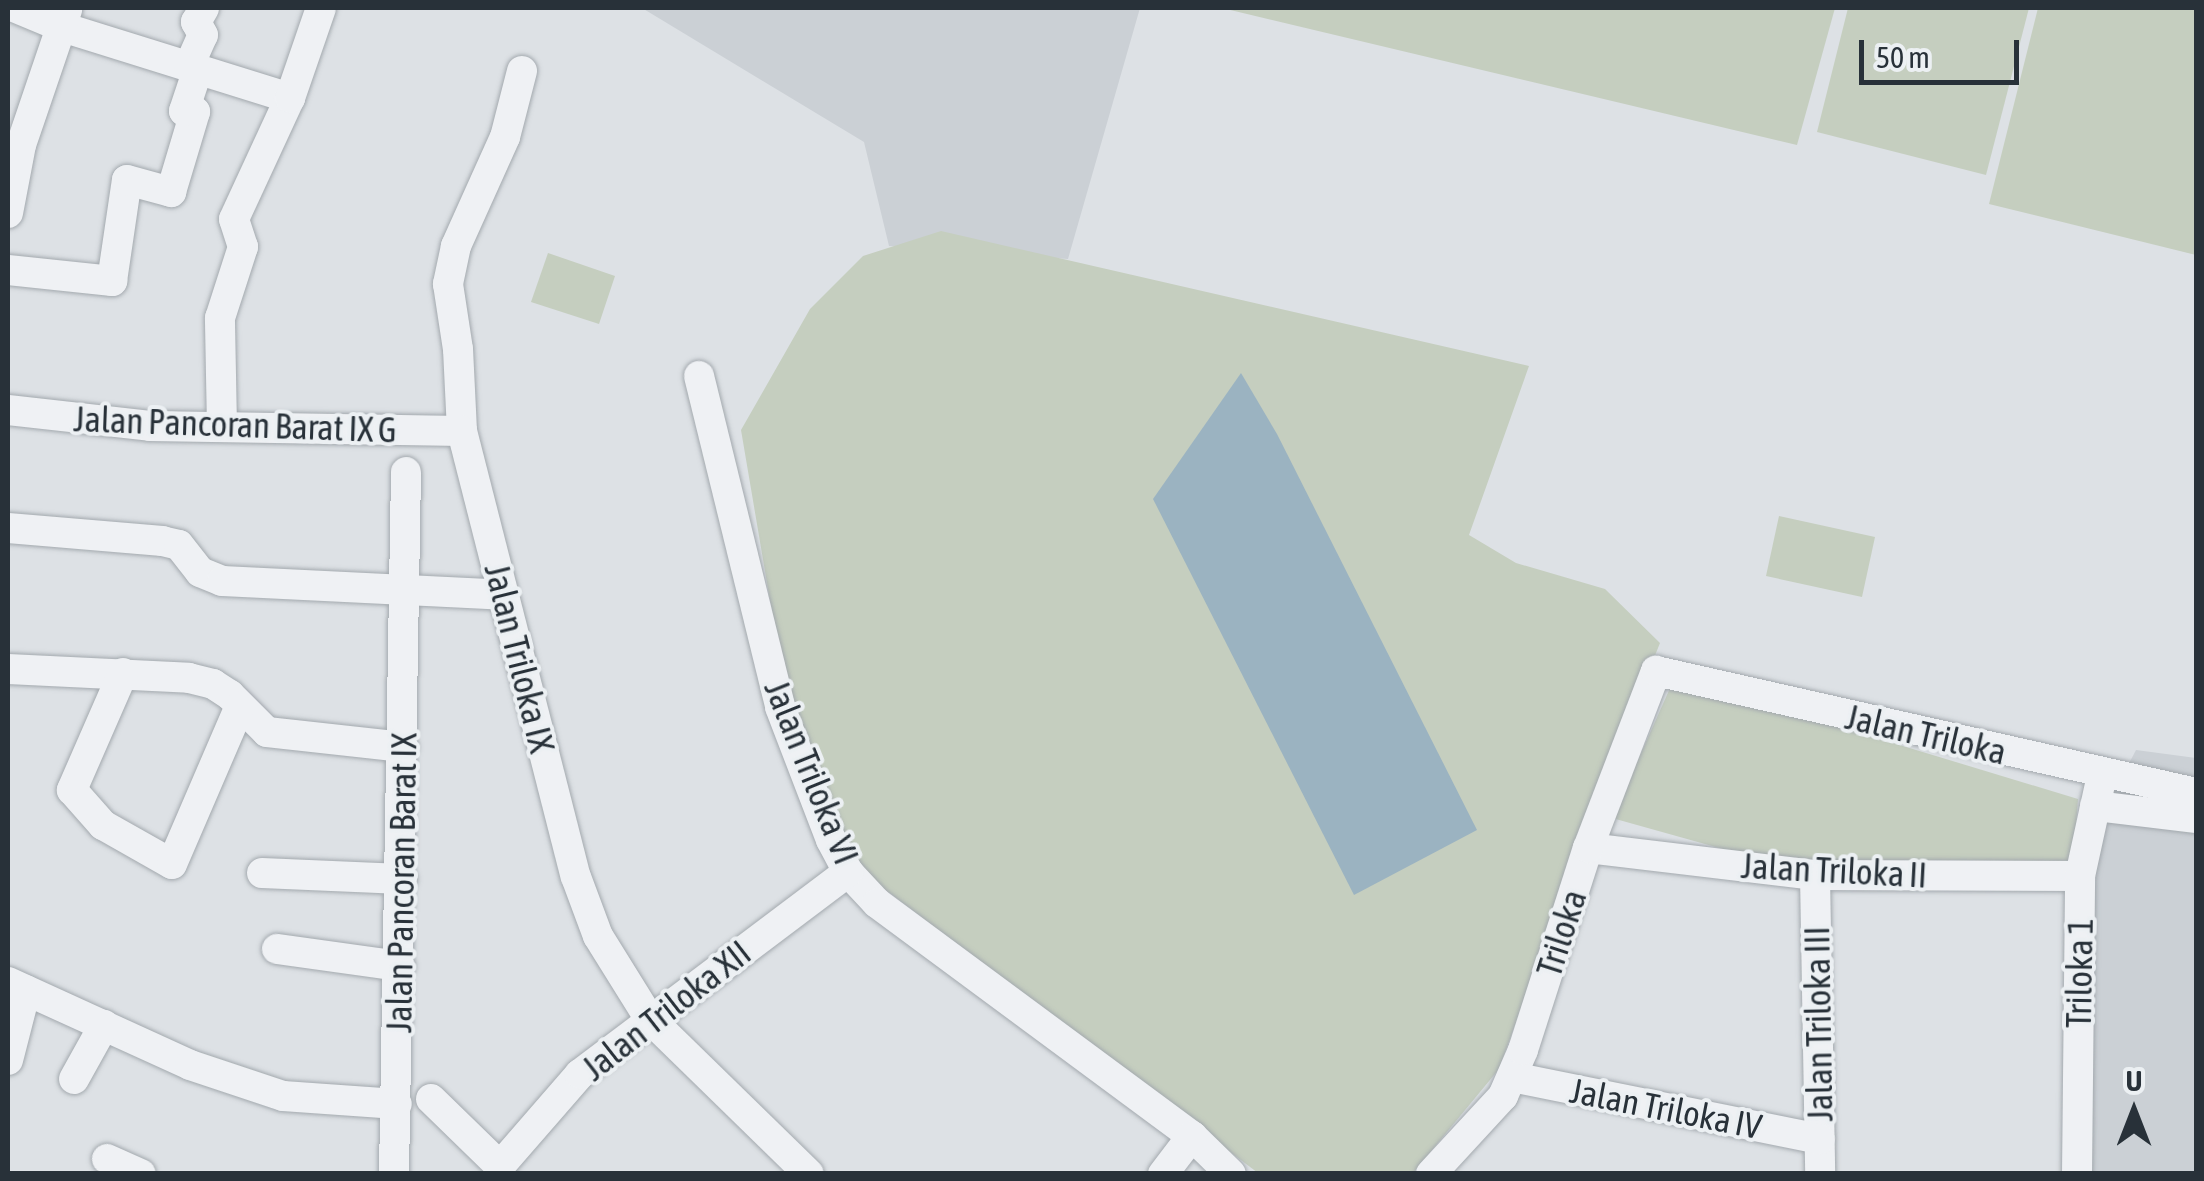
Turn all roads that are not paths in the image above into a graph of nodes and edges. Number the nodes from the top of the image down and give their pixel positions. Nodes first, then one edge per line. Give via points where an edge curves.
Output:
1 (16, 8) edge
2 (204, 8) edge
3 (321, 8) edge
4 (65, 17) edge
5 (194, 68) junction
6 (522, 71) dead end
7 (290, 98) junction
8 (8, 212) edge
9 (8, 270) edge
10 (700, 376) dead end
11 (8, 410) edge
12 (222, 427) junction
13 (462, 430) junction
14 (406, 472) dead end
15 (8, 528) edge
16 (406, 593) junction
17 (504, 595) junction
18 (8, 670) edge
19 (1656, 671) joint
20 (123, 673) junction
21 (240, 706) junction
22 (403, 747) junction
23 (2102, 774) junction
24 (2196, 793) edge
25 (2094, 806) junction
26 (2196, 818) edge
27 (1588, 848) junction
28 (262, 872) dead end
29 (848, 872) junction
30 (1815, 875) junction
31 (2080, 876) junction
32 (402, 878) junction
33 (278, 949) dead end
34 (400, 966) junction
35 (17, 986) edge
36 (649, 1018) junction
37 (104, 1025) junction
38 (8, 1060) edge
39 (1512, 1078) junction
40 (74, 1079) dead end
41 (431, 1099) dead end
42 (397, 1104) junction
43 (1192, 1136) junction
44 (1820, 1139) junction
45 (107, 1159) dead end
46 (500, 1170) edge
47 (141, 1174) edge
48 (394, 1174) edge
49 (809, 1174) edge
50 (1163, 1174) edge
51 (1231, 1174) edge
52 (1431, 1174) edge
53 (1820, 1174) edge
54 (2077, 1174) edge

1 - 4 street
2 - 5 street via 196,22 203,35
3 - 7 street
4 - 5 street
4 - 8 street via 21,144
5 - 7 street
5 - 9 street via 184,110 194,112 170,192 127,180 112,281
6 - 13 street, Jalan Triloka IX via 490,181 451,262
7 - 12 street via 234,219 244,247 220,318
10 - 29 street, Jalan Triloka VI via 780,707
11 - 12 street, Jalan Pancoran Barat IX G
12 - 13 street, Jalan Pancoran Barat IX G
13 - 17 street, Jalan Triloka IX
14 - 16 street, Jalan Pancoran Barat IX
15 - 16 street via 162,541 179,546 200,572 222,581
16 - 17 street
16 - 22 street, Jalan Pancoran Barat IX
17 - 36 street, Jalan Triloka IX via 581,894 598,936
18 - 20 street
19 - 23 street, Jalan Triloka
19 - 27 street, Triloka
20 - 21 street via 214,684
20 - 21 street via 72,790 103,825 172,864
21 - 22 street via 267,732 285,738
22 - 32 street, Jalan Pancoran Barat IX
23 - 24 street, Jalan Triloka
23 - 25 street, Triloka 1
25 - 26 street
25 - 31 street, Triloka 1
27 - 30 street, Jalan Triloka II
27 - 39 street, Triloka
28 - 32 street
29 - 36 street, Jalan Triloka XII
29 - 43 street, Jalan Triloka VI via 877,903
30 - 31 street, Jalan Triloka II
30 - 44 street, Jalan Triloka III
31 - 54 street, Triloka 1
32 - 34 street, Jalan Pancoran Barat IX
33 - 34 street
34 - 42 street, Jalan Pancoran Barat IX
35 - 37 street
35 - 38 street
36 - 46 street, Jalan Triloka XII via 580,1074
36 - 49 street, Jalan Triloka IX
37 - 40 street
37 - 42 street via 190,1066 283,1096
39 - 44 street, Jalan Triloka IV
39 - 52 street, Triloka via 1494,1109
41 - 46 street, Jalan Triloka XII
42 - 48 street, Jalan Pancoran Barat IX
43 - 50 street
43 - 51 street, Jalan Triloka VI
44 - 53 street, Jalan Triloka III
45 - 47 street

